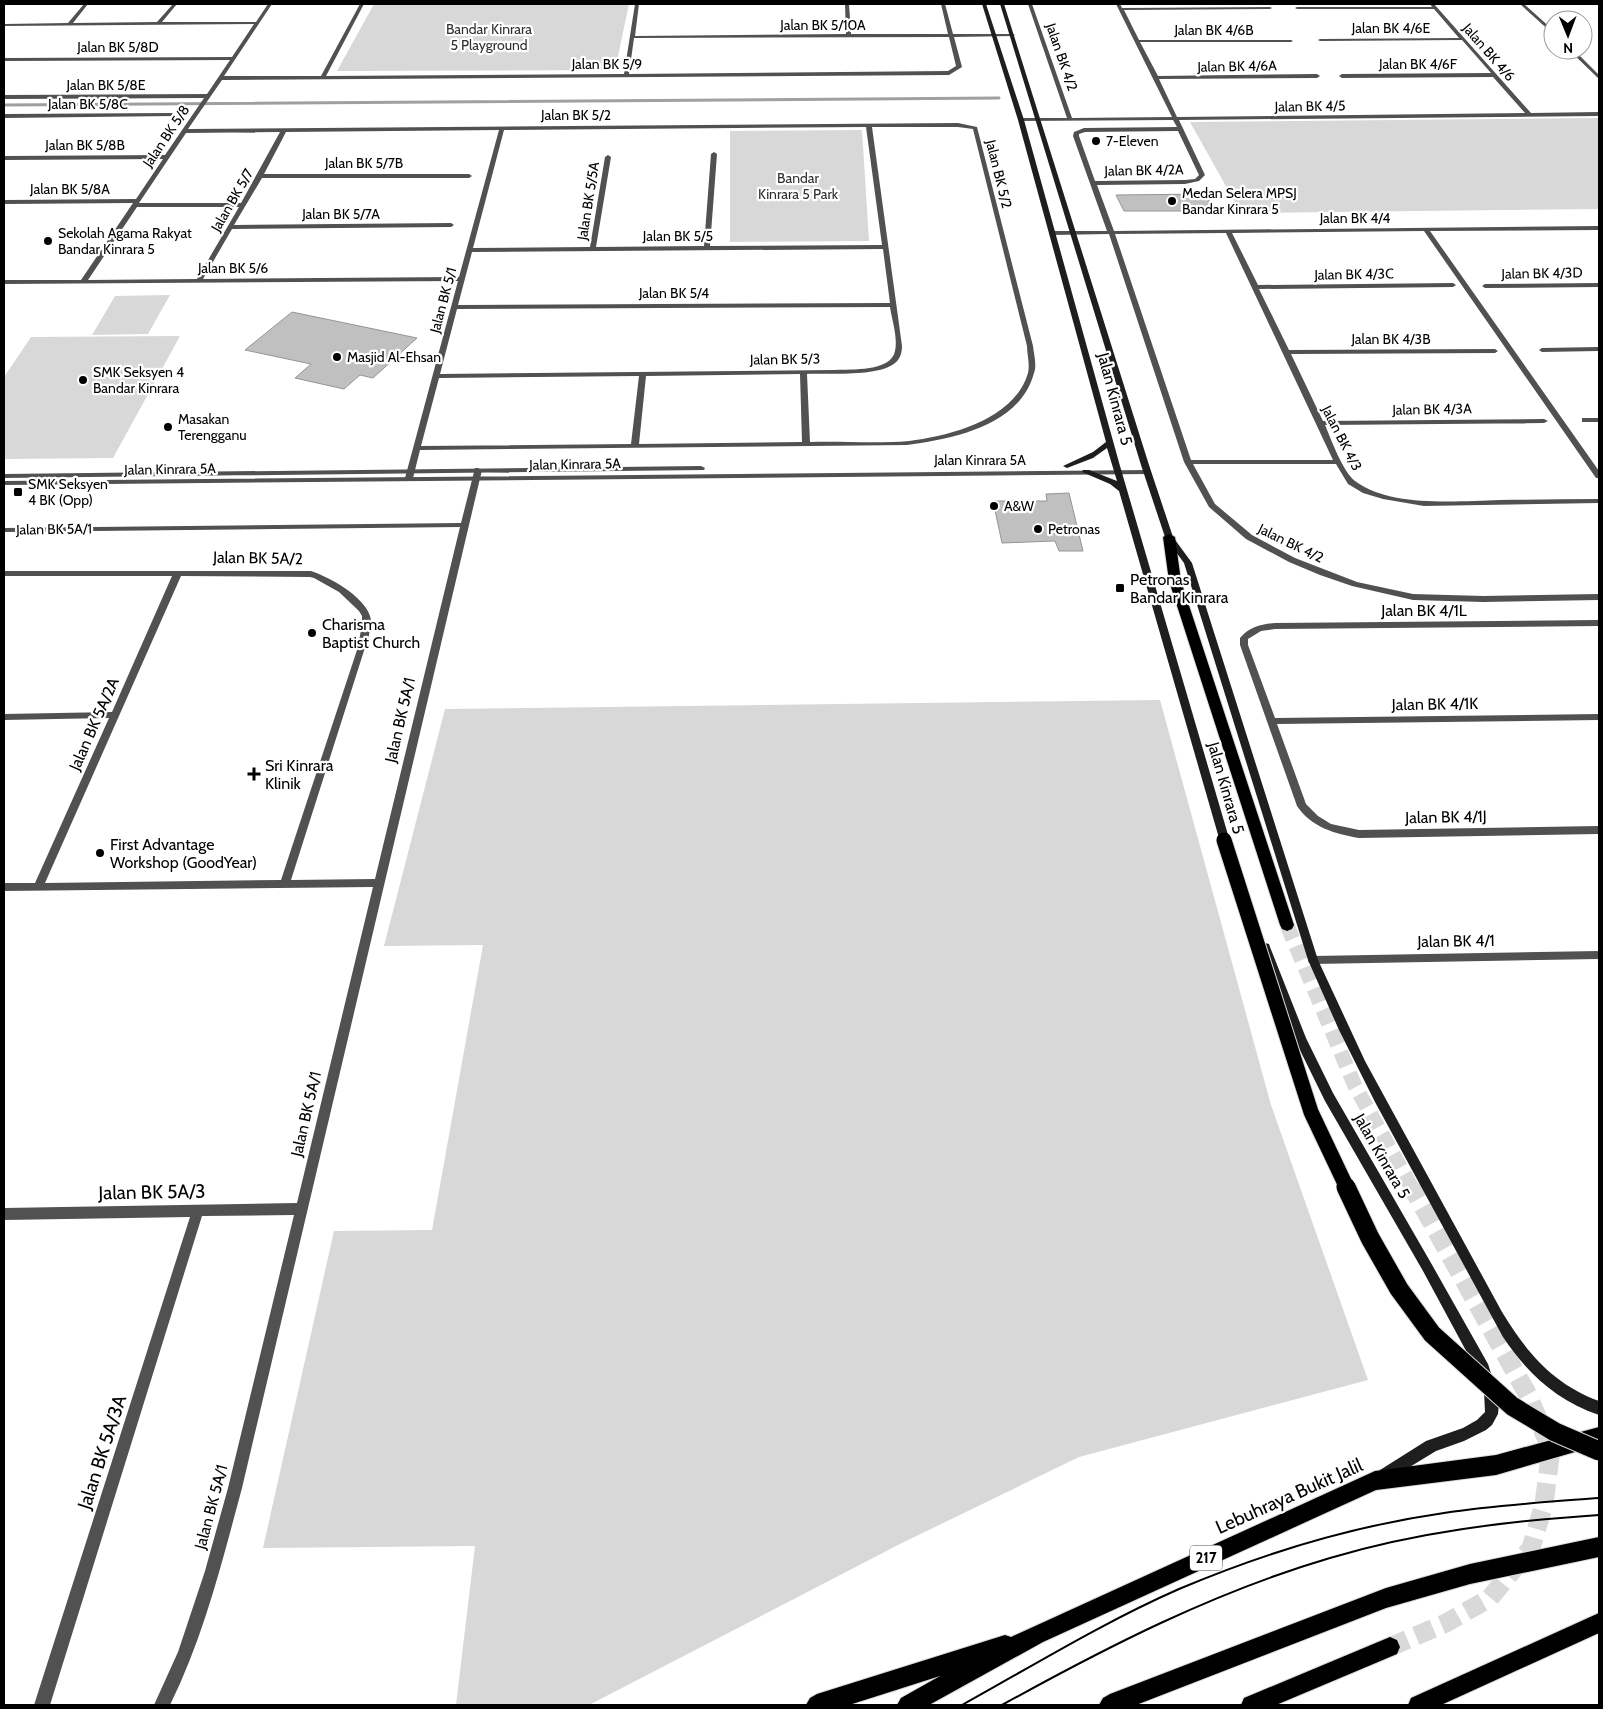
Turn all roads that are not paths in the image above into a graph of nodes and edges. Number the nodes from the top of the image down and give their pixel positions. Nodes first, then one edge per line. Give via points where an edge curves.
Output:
1 (86, 4) edge
2 (175, 4) edge
3 (270, 4) edge
4 (362, 4) edge
5 (637, 4) edge
6 (847, 4) edge
7 (943, 4) edge
8 (984, 4) edge
9 (1002, 4) edge
10 (1030, 4) edge
11 (1522, 4) edge
12 (1120, 6) edge
13 (1434, 6) edge
14 (1270, 8) dead end
15 (1297, 8) dead end
16 (257, 23) junction
17 (158, 24) junction
18 (1543, 24) edge
19 (69, 25) junction
20 (4, 26) edge
21 (952, 35) junction
22 (993, 35) junction
23 (1013, 35) junction
24 (850, 36) junction
25 (632, 37) junction
26 (1463, 39) junction
27 (1320, 40) dead end
28 (1292, 41) dead end
29 (1138, 42) junction
30 (233, 58) junction
31 (4, 60) edge
32 (1581, 60) edge
33 (626, 75) junction
34 (1495, 75) junction
35 (1317, 76) dead end
36 (1342, 76) dead end
37 (323, 77) junction
38 (220, 78) junction
39 (1156, 78) junction
40 (1599, 78) edge
41 (208, 96) junction
42 (4, 97) edge
43 (1599, 114) edge
44 (172, 115) dead end
45 (1530, 115) junction
46 (4, 116) edge
47 (1176, 118) junction
48 (1038, 119) junction
49 (1070, 119) junction
50 (1021, 120) junction
51 (869, 126) junction
52 (502, 128) junction
53 (1180, 129) junction
54 (284, 130) junction
55 (185, 131) junction
56 (714, 154) dead end
57 (167, 157) junction
58 (608, 157) dead end
59 (4, 158) edge
60 (260, 176) junction
61 (469, 176) dead end
62 (1093, 183) junction
63 (4, 202) edge
64 (136, 203) junction
65 (243, 205) junction
66 (451, 225) dead end
67 (231, 227) junction
68 (1599, 228) edge
69 (1426, 230) junction
70 (1228, 231) junction
71 (1071, 232) junction
72 (1111, 232) junction
73 (1052, 233) junction
74 (886, 247) junction
75 (707, 248) junction
76 (593, 249) junction
77 (470, 250) junction
78 (462, 279) junction
79 (200, 281) junction
80 (4, 282) edge
81 (83, 282) junction
82 (1453, 285) dead end
83 (1599, 285) edge
84 (1485, 286) dead end
85 (1256, 287) junction
86 (893, 305) junction
87 (454, 307) junction
88 (1599, 349) edge
89 (1542, 350) dead end
90 (1495, 351) dead end
91 (1287, 352) junction
92 (803, 372) junction
93 (643, 373) junction
94 (436, 376) junction
95 (1585, 420) dead end
96 (1599, 420) edge
97 (1544, 421) dead end
98 (1319, 423) junction
99 (1110, 442) junction
100 (806, 443) junction
101 (635, 445) junction
102 (417, 448) junction
103 (1188, 462) junction
104 (1338, 462) junction
105 (1067, 466) junction
106 (1117, 469) junction
107 (1146, 469) junction
108 (1086, 472) junction
109 (410, 474) junction
110 (477, 474) junction
111 (4, 476) edge
112 (1599, 476) edge
113 (4, 483) edge
114 (1124, 491) junction
115 (1599, 501) edge
116 (465, 525) junction
117 (4, 530) edge
118 (1169, 537) junction
119 (4, 573) edge
120 (178, 573) junction
121 (1599, 597) edge
122 (1599, 624) edge
123 (114, 716) junction
124 (4, 717) edge
125 (1599, 717) edge
126 (1271, 721) junction
127 (1599, 830) edge
128 (1224, 840) junction
129 (379, 883) junction
130 (285, 884) junction
131 (4, 887) edge
132 (38, 887) junction
133 (1288, 925) tunnel mouth
134 (1599, 955) edge
135 (1313, 960) junction
136 (301, 1209) junction
137 (198, 1210) junction
138 (4, 1214) edge
139 (1599, 1408) edge
140 (1599, 1436) edge
141 (1599, 1450) edge
142 (1376, 1480) junction
143 (1599, 1547) edge
144 (1599, 1623) edge
145 (1036, 1635) junction
146 (1390, 1647) tunnel mouth
147 (42, 1705) edge
148 (162, 1705) edge
149 (818, 1705) edge
150 (908, 1705) edge
151 (1110, 1705) edge
152 (1251, 1705) edge
153 (1418, 1705) edge

1 - 19 street
2 - 17 street
3 - 16 street, Jalan BK 5/8
4 - 37 street
5 - 25 street
6 - 24 street
7 - 21 street
8 - 22 main road, Jalan Kinrara 5
9 - 23 main road, Jalan Kinrara 5
10 - 49 street, Jalan BK 4/2
11 - 18 street
12 - 14 street
12 - 29 street
13 - 15 street
13 - 26 street, Jalan BK 4/6
16 - 17 street
16 - 30 street, Jalan BK 5/8
17 - 19 street
19 - 20 street
21 - 22 street, Jalan BK 5/10A
21 - 24 street, Jalan BK 5/10A
21 - 33 street, Jalan BK 5/9 via 959,67 949,73
22 - 23 street, Jalan BK 5/10A
22 - 50 main road, Jalan Kinrara 5
23 - 48 main road, Jalan Kinrara 5
24 - 25 street, Jalan BK 5/10A
25 - 33 street
26 - 27 street, Jalan BK 4/6E
26 - 34 street, Jalan BK 4/6
28 - 29 street, Jalan BK 4/6B
29 - 39 street
30 - 31 street, Jalan BK 5/8D
30 - 38 street, Jalan BK 5/8
32 - 40 street
33 - 37 street, Jalan BK 5/9
34 - 36 street, Jalan BK 4/6F
34 - 45 street, Jalan BK 4/6
35 - 39 street, Jalan BK 4/6A
37 - 38 street, Jalan BK 5/9
38 - 41 street, Jalan BK 5/8
39 - 47 street
41 - 42 street, Jalan BK 5/8E
41 - 55 street, Jalan BK 5/8
43 - 45 street, Jalan BK 4/5
44 - 46 street, Jalan BK 5/8C
45 - 47 street, Jalan BK 4/5
47 - 49 street, Jalan BK 4/5
47 - 53 street, Jalan BK 4/2A
48 - 49 street, Jalan BK 4/5
48 - 50 street, Jalan BK 4/5
48 - 71 main road, Jalan Kinrara 5
50 - 73 main road, Jalan Kinrara 5
51 - 52 street, Jalan BK 5/2
51 - 74 street, Jalan BK 5/3
51 - 100 street, Jalan BK 5/2 via 958,125 975,128 1030,346 1031,372 1019,397 1009,406 961,432 908,443
52 - 54 street, Jalan BK 5/2
52 - 77 street, Jalan BK 5/1
53 - 62 street, Jalan BK 4/2A via 1079,131 1076,136
53 - 62 street, Jalan BK 4/2A via 1202,175 1198,180
54 - 55 street, Jalan BK 5/2
54 - 60 street, Jalan BK 5/7
55 - 57 street, Jalan BK 5/8
56 - 75 street
57 - 59 street, Jalan BK 5/8B
57 - 64 street, Jalan BK 5/8
58 - 76 street, Jalan BK 5/5A
60 - 61 street, Jalan BK 5/7B
60 - 65 street, Jalan BK 5/7
62 - 72 street, Jalan BK 4/2A
63 - 64 street, Jalan BK 5/8A
64 - 65 street, Jalan BK 5/8A
64 - 81 street, Jalan BK 5/8
65 - 67 street, Jalan BK 5/7
66 - 67 street, Jalan BK 5/7A
67 - 79 street, Jalan BK 5/7
68 - 69 street, Jalan BK 4/4
69 - 70 street, Jalan BK 4/4
69 - 112 street
70 - 72 street, Jalan BK 4/4
70 - 85 street, Jalan BK 4/3
71 - 72 street, Jalan BK 4/4
71 - 73 street, Jalan BK 4/4
71 - 107 main road, Jalan Kinrara 5
72 - 103 street, Jalan BK 4/2
73 - 99 main road, Jalan Kinrara 5
74 - 75 street, Jalan BK 5/5
74 - 86 street, Jalan BK 5/3
75 - 76 street, Jalan BK 5/5
76 - 77 street, Jalan BK 5/5
77 - 78 street, Jalan BK 5/1
78 - 79 street, Jalan BK 5/6
78 - 87 street, Jalan BK 5/1
79 - 81 street, Jalan BK 5/6
80 - 81 street, Jalan BK 5/6
82 - 85 street, Jalan BK 4/3C
83 - 84 street, Jalan BK 4/3D
85 - 91 street, Jalan BK 4/3
86 - 87 street, Jalan BK 5/4
86 - 92 street, Jalan BK 5/3 via 899,352 896,360 888,366
87 - 94 street, Jalan BK 5/1
88 - 89 street
90 - 91 street, Jalan BK 4/3B
91 - 98 street, Jalan BK 4/3
92 - 93 street, Jalan BK 5/3
92 - 100 street
93 - 94 street, Jalan BK 5/3
93 - 101 street
94 - 102 street, Jalan BK 5/1
95 - 96 street
97 - 98 street, Jalan BK 4/3A
98 - 104 street, Jalan BK 4/3
99 - 105 main road via 1100,452
99 - 106 main road, Jalan Kinrara 5
100 - 101 street, Jalan BK 5/2
101 - 102 street, Jalan BK 5/2
102 - 109 street, Jalan BK 5/1
103 - 104 street
103 - 121 street, Jalan BK 4/2 via 1212,505 1249,536 1292,560 1355,584 1413,597
104 - 115 street, Jalan BK 4/3 via 1344,474 1358,486 1402,502
105 - 106 street, Jalan Kinrara 5A
105 - 110 street, Jalan Kinrara 5A
106 - 107 street, Jalan Kinrara 5A
106 - 108 street, Jalan Kinrara 5A
106 - 114 main road, Jalan Kinrara 5
107 - 118 main road, Jalan Kinrara 5
108 - 110 street, Jalan Kinrara 5A
108 - 114 main road via 1113,482
109 - 110 street, Jalan Kinrara 5A
109 - 111 street, Jalan Kinrara 5A
109 - 113 street, Jalan Kinrara 5A
110 - 116 street, Jalan BK 5A/1
114 - 128 main road, Jalan Kinrara 5
116 - 117 street, Jalan BK 5A/1
116 - 129 street, Jalan BK 5A/1
118 - 133 highway via 1175,581 1189,627
118 - 135 main road, Jalan Kinrara 5 via 1188,563 1198,592
119 - 120 street, Jalan BK 5A/2
120 - 123 street, Jalan BK 5A/2A
120 - 130 street, Jalan BK 5A/2 via 310,574 330,583 357,603 366,615 362,647
122 - 126 street, Jalan BK 4/1L via 1261,627 1244,638 1244,645
123 - 124 street
123 - 132 street, Jalan BK 5A/2A
125 - 126 street, Jalan BK 4/1K
126 - 127 street, Jalan BK 4/1J via 1302,806 1326,827 1341,832
128 - 141 highway, bridge via 1311,1112 1370,1238 1398,1289 1432,1334 1512,1406 1555,1432
128 - 142 main road, Jalan Kinrara 5 via 1300,1038 1489,1385 1491,1414 1485,1422 1431,1446
129 - 130 street
129 - 136 street, Jalan BK 5A/1
130 - 132 street
131 - 132 street
134 - 135 street, Jalan BK 4/1
135 - 139 main road, Jalan Kinrara 5 via 1348,1039 1502,1323 1530,1364 1564,1391
136 - 137 street, Jalan BK 5A/3
136 - 148 street, Jalan BK 5A/1 via 235,1488 201,1611
137 - 138 street, Jalan BK 5A/3
137 - 147 street, Jalan BK 5A/3A
140 - 142 highway, Lebuhraya Bukit Jalil / 217 via 1496,1465
142 - 145 highway, Lebuhraya Bukit Jalil / 217
143 - 151 highway via 1470,1574 1386,1598
144 - 153 highway
145 - 149 highway
145 - 150 highway, Lebuhraya Bukit Jalil / 217
146 - 152 highway

